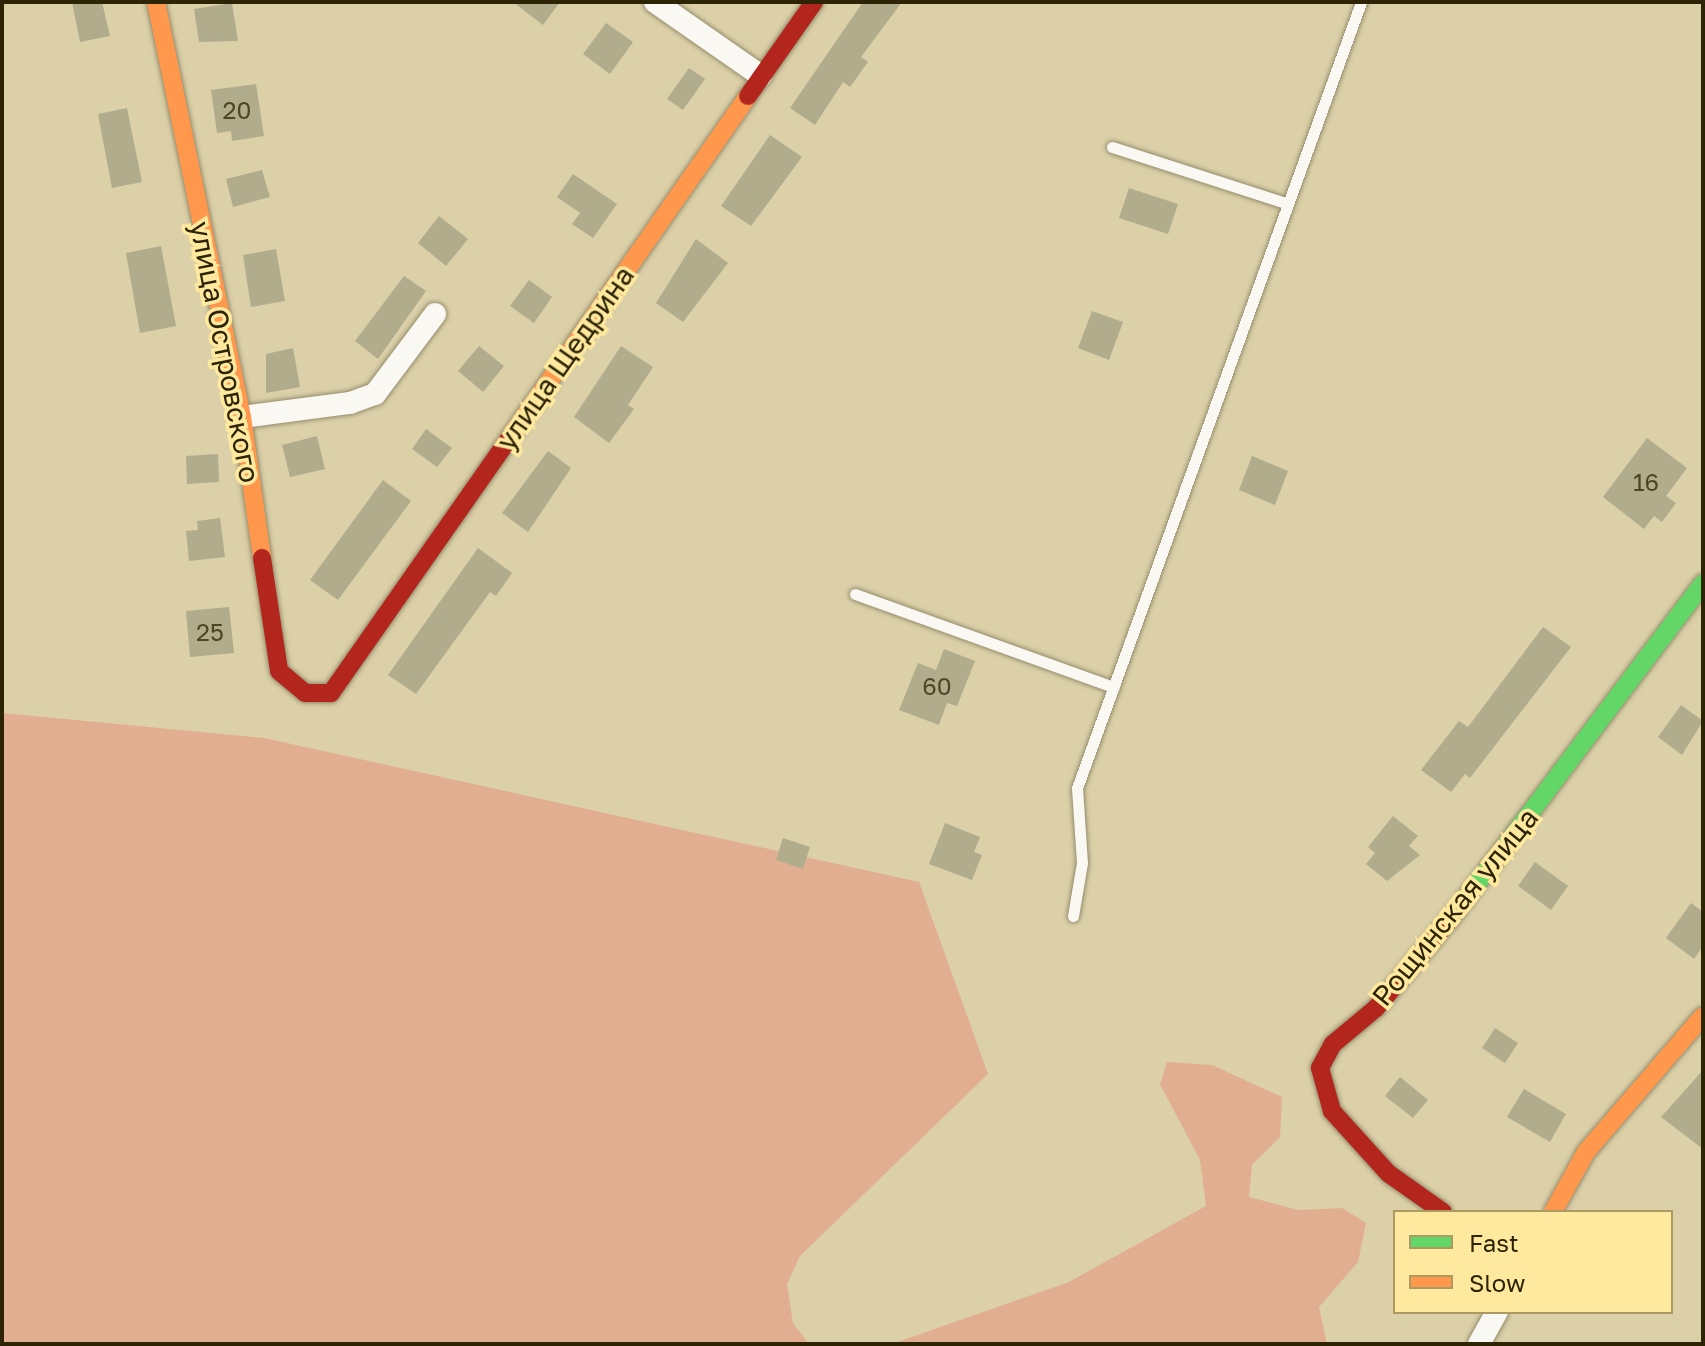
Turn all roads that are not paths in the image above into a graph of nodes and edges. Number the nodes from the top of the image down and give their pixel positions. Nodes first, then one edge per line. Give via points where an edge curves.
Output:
1 (156, 2) edge
2 (655, 2) edge
3 (814, 2) edge
4 (1361, 2) edge
5 (761, 76) junction
6 (1112, 147) dead end
7 (1288, 204) junction
8 (435, 314) dead end
9 (242, 417) junction
10 (1703, 583) edge
11 (855, 594) dead end
12 (1114, 687) junction
13 (305, 693) joint
14 (1073, 916) dead end
15 (1703, 1016) edge
16 (1440, 1210) edge
17 (1554, 1210) edge
18 (1496, 1314) edge
19 (1479, 1344) edge

1 - 9 street, улица Островского
2 - 5 street
3 - 5 street, улица Щедрина
4 - 7 lane
5 - 13 street, улица Щедрина via 331,693
6 - 7 lane
7 - 12 lane
8 - 9 street via 375,394 350,403
9 - 13 street, улица Островского via 279,671
10 - 16 street, Рощинская улица via 1471,894 1376,1008 1333,1044 1320,1068 1332,1111 1388,1173
11 - 12 lane
12 - 14 lane via 1077,788 1082,863
15 - 17 street via 1586,1152
18 - 19 street

